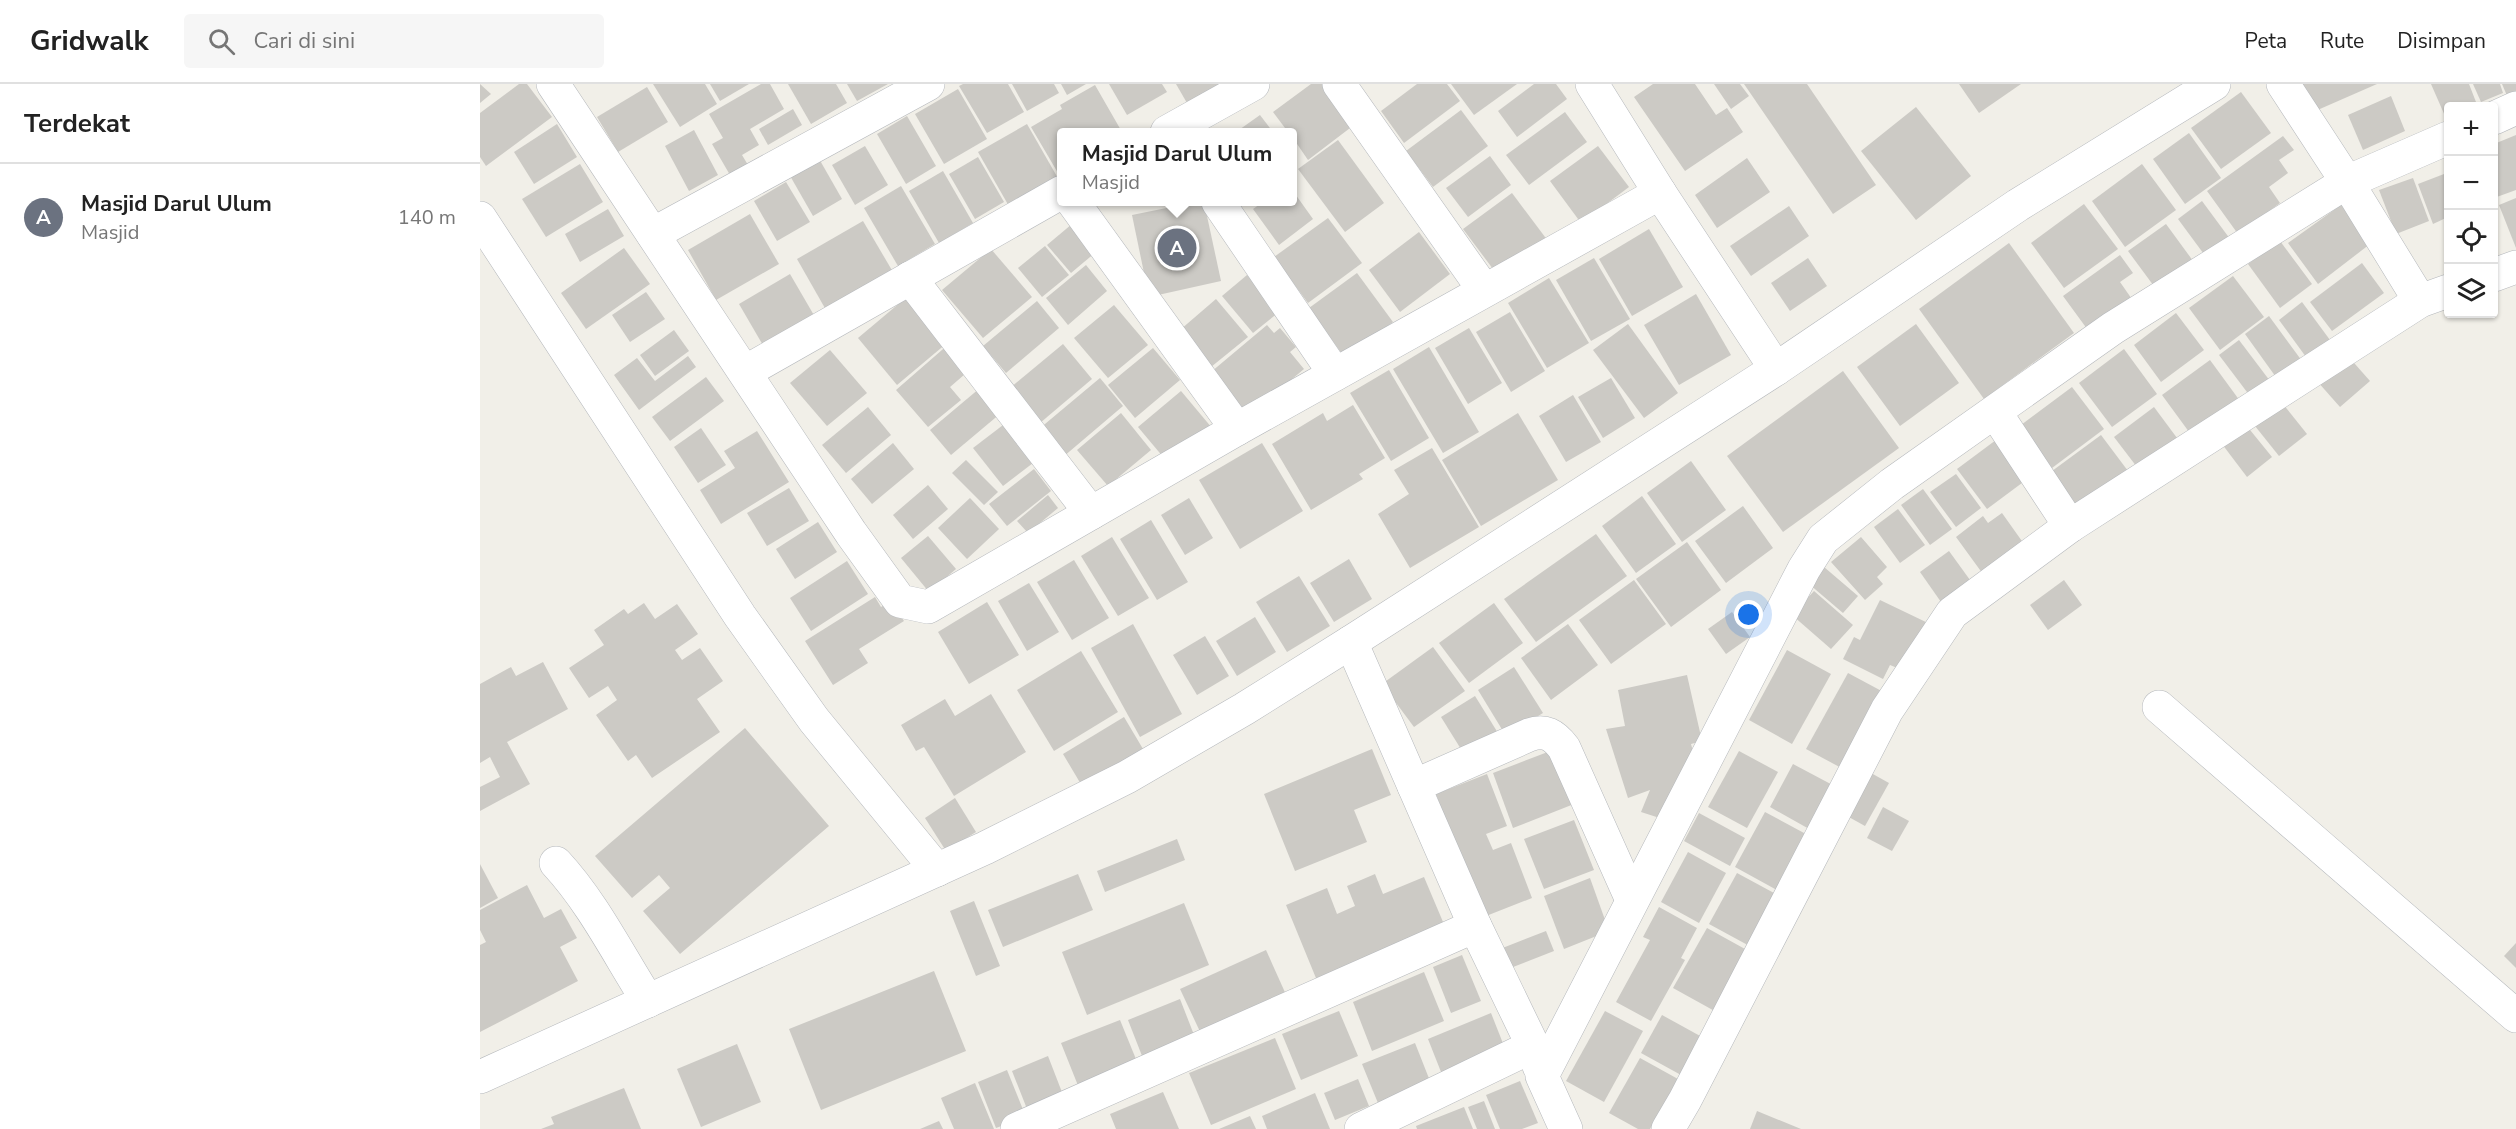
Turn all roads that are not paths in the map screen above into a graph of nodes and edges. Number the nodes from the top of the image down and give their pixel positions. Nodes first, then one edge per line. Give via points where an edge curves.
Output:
1 (928, 84) edge
2 (1253, 84) edge
3 (1339, 84) edge
4 (1592, 84) edge
5 (2214, 84) edge
6 (2283, 84) edge
7 (558, 86) edge
8 (2516, 108) edge
9 (2498, 116) edge
10 (1177, 128) edge
11 (2444, 140) edge
12 (2347, 183) junction
13 (1660, 194) junction
14 (1057, 195) edge
15 (1077, 206) edge
16 (1221, 206) edge
17 (480, 218) edge
18 (654, 234) junction
19 (2516, 267) edge
20 (2498, 273) edge
21 (910, 278) junction
22 (1484, 290) junction
23 (2434, 296) edge
24 (1776, 369) junction
25 (745, 372) junction
26 (1335, 374) junction
27 (1995, 412) junction
28 (1236, 429) junction
29 (1091, 513) junction
30 (2070, 526) junction
31 (1351, 642) junction
32 (2159, 707) dead end
33 (1414, 786) junction
34 (556, 863) dead end
35 (937, 870) junction
36 (1632, 900) junction
37 (1475, 926) junction
38 (648, 1001) junction
39 (2516, 1016) edge
40 (1537, 1061) junction
41 (480, 1077) edge
42 (1404, 1119) edge
43 (1017, 1129) edge
44 (1361, 1129) edge
45 (1566, 1129) edge
46 (1668, 1129) edge

1 - 18 street
2 - 10 street
3 - 22 street
4 - 13 street
5 - 24 street via 2018,205
6 - 12 street
7 - 18 street
8 - 9 street
11 - 12 street
12 - 23 street
12 - 27 street via 2113,328
13 - 22 street
13 - 24 street
14 - 21 street
15 - 28 street
16 - 26 street
17 - 35 street via 740,616 814,720
18 - 25 street
19 - 20 street
21 - 25 street
21 - 29 street
22 - 26 street
23 - 30 street
24 - 31 street
25 - 29 street via 850,533 900,601 928,607
26 - 28 street
27 - 30 street
27 - 36 street via 1892,484 1823,539
28 - 29 street
30 - 46 street via 1952,613 1937,633 1887,710
31 - 33 street
31 - 35 street via 1127,777
32 - 39 street
33 - 36 street via 1529,735 1554,735 1564,748
33 - 37 street
34 - 38 street via 570,878
35 - 38 street
36 - 40 street
37 - 40 street
37 - 43 street
38 - 41 street
40 - 42 street
40 - 45 street
42 - 44 street

